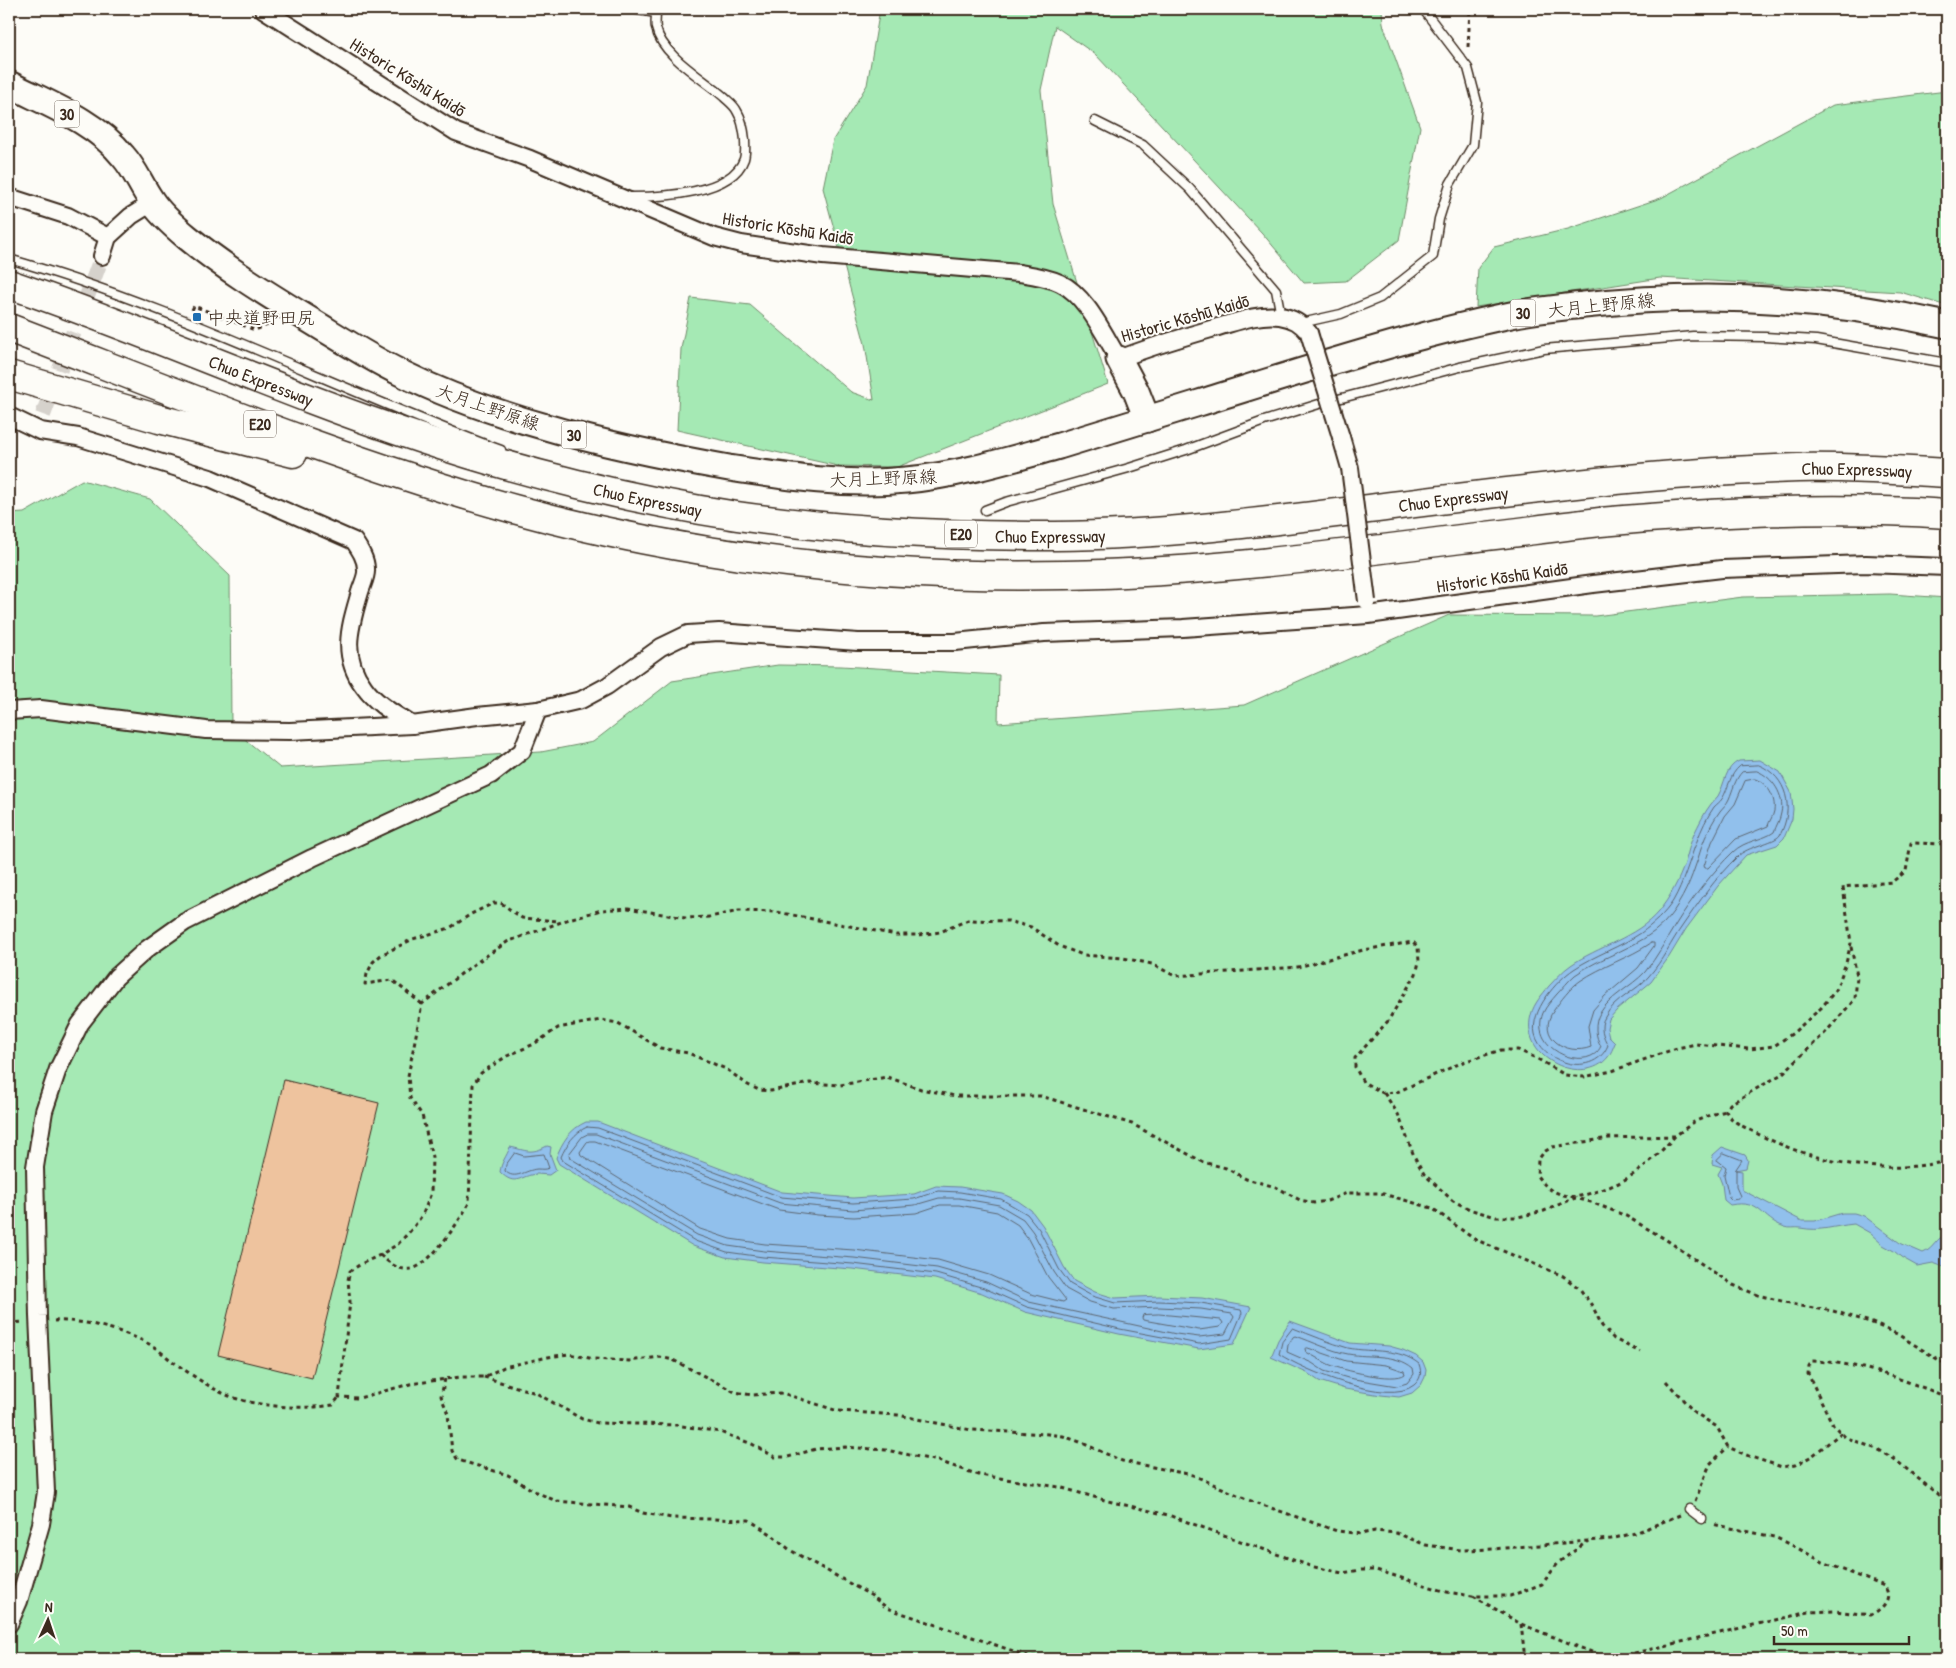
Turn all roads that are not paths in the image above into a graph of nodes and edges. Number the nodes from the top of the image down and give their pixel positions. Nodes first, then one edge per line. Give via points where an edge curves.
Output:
1 (263, 9) edge
2 (632, 9) edge
3 (1423, 9) edge
4 (9, 84) edge
5 (1095, 121) dead end
6 (622, 197) junction
7 (9, 198) edge
8 (152, 203) junction
9 (108, 237) junction
10 (102, 256) tunnel mouth
11 (9, 259) edge
12 (9, 284) edge
13 (1282, 316) junction
14 (1947, 325) edge
15 (9, 328) edge
16 (1305, 328) junction
17 (1119, 359) junction
18 (1947, 363) edge
19 (9, 375) edge
20 (9, 416) edge
21 (1148, 419) junction
22 (511, 454) dead end
23 (548, 467) dead end
24 (1947, 473) edge
25 (612, 491) junction
26 (515, 509) junction
27 (985, 510) dead end
28 (1947, 514) edge
29 (1947, 567) edge
30 (1368, 608) junction
31 (538, 710) junction
32 (9, 711) edge
33 (412, 725) junction
34 (1689, 1508) road end
35 (1702, 1519) road end
36 (9, 1624) edge

1 - 6 street, Historic Kōshū Kaidō via 456,132
2 - 6 lane via 656,13 660,39 681,64 736,109 741,119 745,150 744,160 738,169 716,184 689,193
3 - 16 lane via 1468,68 1477,102 1473,145 1450,184 1439,219 1433,256 1380,298
4 - 8 main road, 大月上野原線 / 30 via 100,134 125,158
5 - 13 lane via 1143,145 1190,189 1276,290
6 - 17 street, Historic Kōshū Kaidō via 714,237 741,244 823,256 1019,273 1058,282 1079,297
7 - 9 street via 68,216
8 - 9 street via 131,216
8 - 21 main road, 大月上野原線 / 30 via 186,236 261,291 396,371 479,405 620,448 787,477 830,481 902,481 996,464
9 - 10 street
11 - 22 lane via 51,271 216,333 438,427
12 - 25 highway, Chuo Expressway / E20 via 420,438
13 - 16 street, Historic Kōshū Kaidō
13 - 17 street, Historic Kōshū Kaidō via 1256,317
14 - 21 main road, 大月上野原線 / 30 via 1852,306 1783,299 1674,298 1570,306 1515,314 1426,335
15 - 26 highway, E20 via 298,438 418,480
16 - 30 street, bridge via 1350,468
17 - 21 main road
18 - 27 lane via 1816,340 1765,337 1683,337 1544,349 1319,404 1130,468
19 - 26 highway via 159,418
20 - 33 street via 41,423 210,478 354,541 367,570 351,624 348,647 352,668 364,688 381,705
23 - 25 lane
24 - 25 highway, Chuo Expressway / E20 via 1803,468 1692,473 1589,482 1269,521 1059,536 941,534 839,527 736,515
26 - 28 highway, E20 via 605,531 720,553 829,567 944,574 1064,576 1184,570 1298,559 1595,523 1700,514 1796,510
29 - 30 street, Historic Kōshū Kaidō via 1866,564 1722,570
30 - 31 street, Historic Kōshū Kaidō via 1183,628 1044,633 955,642 858,642 719,632 688,634 661,646 607,686 581,700
31 - 33 street, Historic Kōshū Kaidō
31 - 36 street via 522,751 491,775 312,858 185,922 147,949 116,977 80,1024 58,1069 44,1111 35,1167 46,1492 41,1524 20,1601
32 - 33 street, Historic Kōshū Kaidō via 41,709 206,730 290,731
34 - 35 lane

